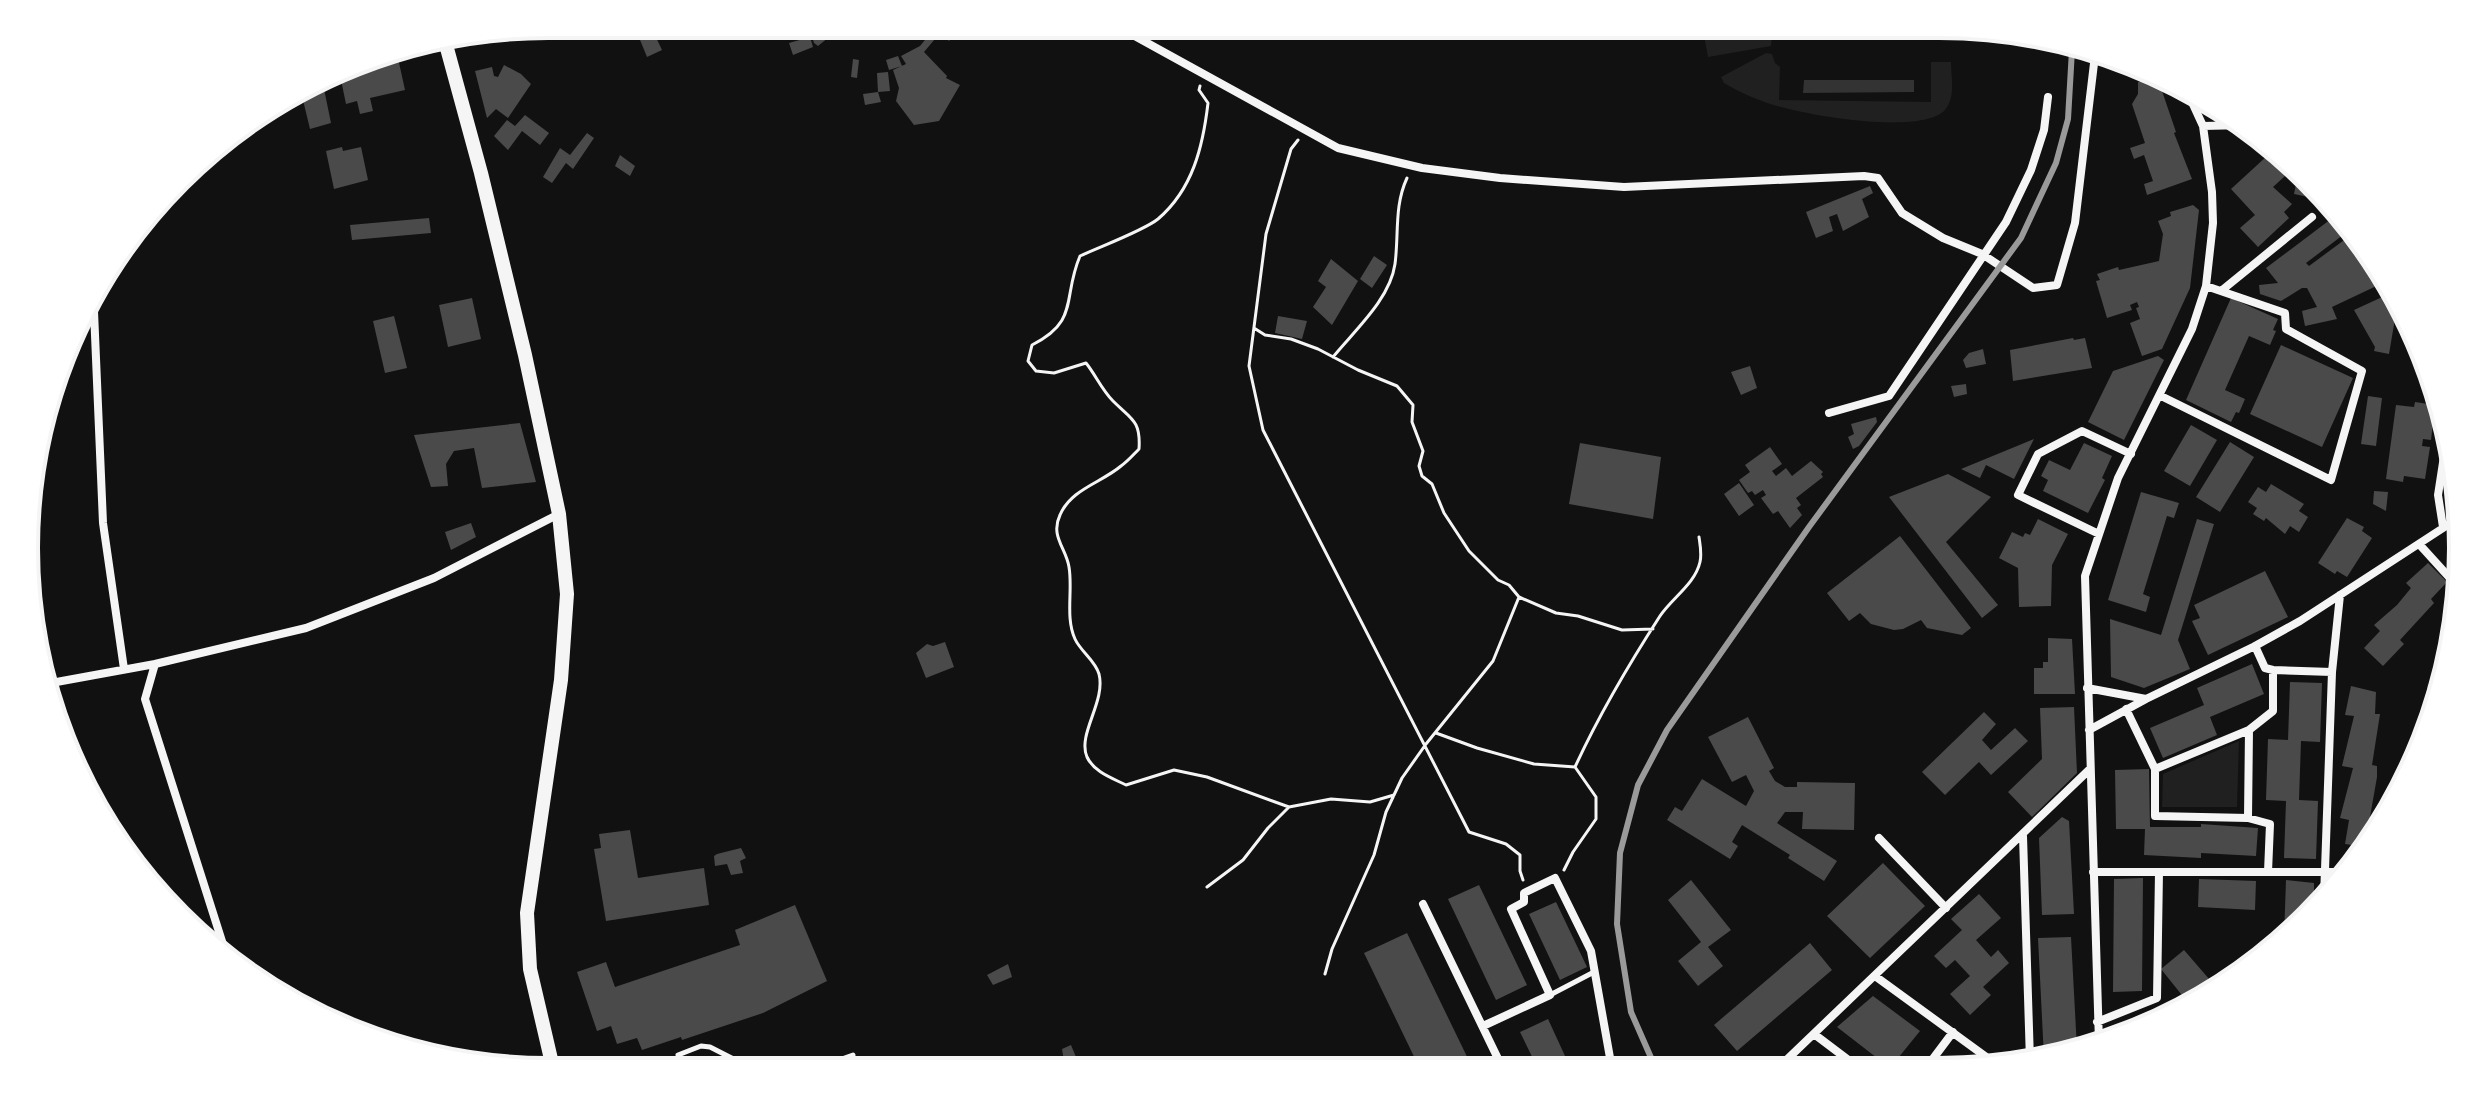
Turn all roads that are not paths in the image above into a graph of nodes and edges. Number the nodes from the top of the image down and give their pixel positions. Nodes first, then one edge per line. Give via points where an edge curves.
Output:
1 (1138, 38) edge
2 (447, 48) edge
3 (2094, 62) edge
4 (2048, 97) dead end
5 (2194, 106) edge
6 (2224, 125) edge
7 (2203, 126) junction
8 (2312, 217) dead end
9 (1982, 254) junction
10 (2206, 286) junction
11 (2221, 291) junction
12 (94, 316) edge
13 (2161, 396) junction
14 (1829, 413) dead end
15 (2131, 454) junction
16 (2442, 467) edge
17 (559, 514) junction
18 (2448, 524) edge
19 (2443, 527) junction
20 (2099, 534) junction
21 (2419, 544) junction
22 (2448, 576) edge
23 (2340, 595) junction
24 (2255, 646) junction
25 (155, 664) junction
26 (124, 669) junction
27 (2273, 670) junction
28 (2332, 672) junction
29 (56, 682) edge
30 (2087, 688) junction
31 (2146, 699) junction
32 (2126, 709) junction
33 (2089, 730) junction
34 (2249, 730) junction
35 (2090, 769) junction
36 (2155, 769) junction
37 (2248, 818) junction
38 (2023, 836) junction
39 (1879, 838) dead end
40 (2333, 871) edge
41 (2093, 872) junction
42 (2159, 872) junction
43 (2268, 872) junction
44 (2325, 872) junction
45 (2325, 881) edge
46 (1423, 904) dead end
47 (1946, 908) junction
48 (221, 939) edge
49 (1595, 972) junction
50 (1875, 976) junction
51 (1550, 995) junction
52 (2097, 1022) junction
53 (1483, 1026) junction
54 (1953, 1032) junction
55 (2098, 1033) edge
56 (1814, 1034) junction
57 (2030, 1050) edge
58 (678, 1055) dead end
59 (853, 1055) dead end
60 (1985, 1056) edge
61 (551, 1058) edge
62 (732, 1058) edge
63 (845, 1058) edge
64 (1498, 1058) edge
65 (1610, 1058) edge
66 (1789, 1058) edge
67 (1846, 1058) edge
68 (1934, 1058) edge

1 - 9 street via 1338,148 1500,178 1624,187 1878,178 1902,213
2 - 17 main road via 485,188
3 - 9 street via 2075,223 2057,285 2033,288
4 - 9 street via 2031,170 2006,222
5 - 7 street
6 - 7 street
7 - 10 street via 2213,223
8 - 11 street
9 - 14 street via 1889,396
10 - 11 street
10 - 13 street
11 - 13 street via 2285,313 2286,329 2362,371 2331,480
12 - 26 street via 103,523
13 - 15 street
15 - 20 street
15 - 20 street via 2082,431 2038,454 2018,495
16 - 19 street via 2438,495
17 - 25 street via 434,578 306,628
17 - 61 main road via 567,594 561,680 527,913 530,969
18 - 19 street
19 - 21 street
20 - 30 street via 2085,576
21 - 22 street
21 - 23 street
23 - 24 street
23 - 28 street
24 - 27 street via 2265,668
24 - 31 street
25 - 26 street
25 - 48 street via 145,699
26 - 29 street
27 - 28 street
27 - 34 street via 2273,711
28 - 44 street
30 - 31 street
30 - 33 street
31 - 32 street
32 - 33 street
32 - 36 street
33 - 35 street
34 - 36 street
34 - 37 street
35 - 38 street
35 - 41 street
36 - 37 street via 2155,816
37 - 43 street via 2270,824
38 - 47 street
38 - 57 street
39 - 47 street
40 - 44 street
41 - 42 street
41 - 52 street
42 - 43 street
42 - 52 street via 2157,998
43 - 44 street
44 - 45 street
46 - 53 street
47 - 50 street
49 - 51 lane
49 - 51 street via 1591,951 1555,878 1524,893 1524,902 1511,909
49 - 65 street
50 - 54 street
50 - 56 street
51 - 53 street
52 - 55 street
53 - 64 street
54 - 60 street
54 - 68 street
56 - 66 street
56 - 67 street
58 - 62 lane via 701,1046
59 - 63 lane

